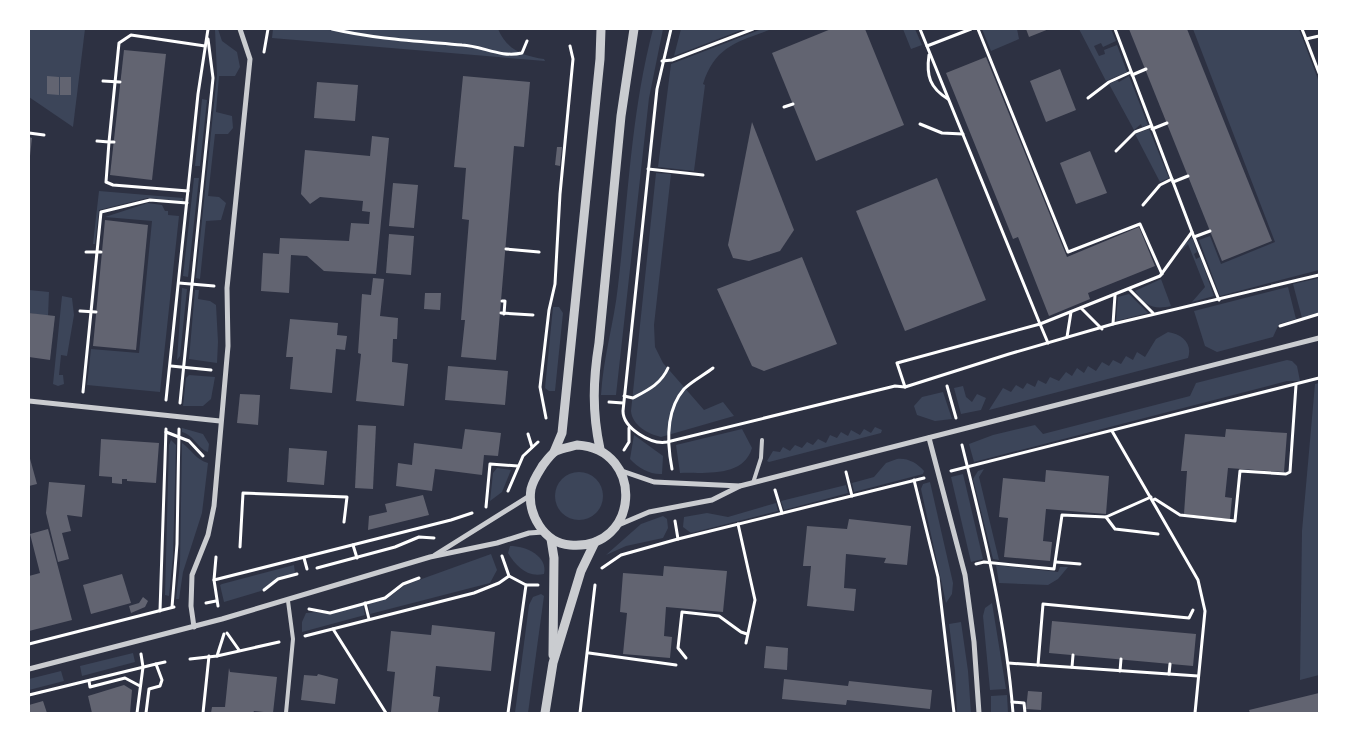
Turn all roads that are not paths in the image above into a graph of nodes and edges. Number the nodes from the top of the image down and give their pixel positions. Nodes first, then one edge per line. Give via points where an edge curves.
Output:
1 (240, 29) edge
2 (601, 29) edge
3 (634, 29) edge
4 (1319, 338) edge
5 (29, 401) edge
6 (220, 421) junction
7 (929, 438) junction
8 (762, 440) dead end
9 (600, 449) junction
10 (554, 452) junction
11 (620, 470) junction
12 (753, 483) junction
13 (740, 486) junction
14 (531, 496) junction
15 (616, 526) junction
16 (544, 532) junction
17 (551, 539) junction
18 (595, 542) junction
19 (430, 557) junction
20 (288, 601) junction
21 (194, 627) junction
22 (553, 663) junction
23 (29, 669) edge
24 (286, 713) edge
25 (545, 713) edge
26 (979, 713) edge

1 - 6 street via 250,59 227,288 228,346
2 - 10 street via 562,433
3 - 9 street via 621,116 594,371 593,401
4 - 7 street
5 - 6 street
6 - 21 street via 210,525 192,575
7 - 12 street
7 - 26 street via 963,568 974,642
8 - 12 lane via 761,458
9 - 10 street via 578,445
9 - 11 street
10 - 14 street via 537,474
11 - 13 street via 654,482
11 - 15 street via 626,498
12 - 13 street
13 - 15 street via 712,500 649,512
14 - 16 street via 534,514
14 - 19 street
15 - 18 street via 605,538
16 - 17 street
16 - 19 street
17 - 18 street via 570,545
17 - 22 street via 554,558
18 - 22 street via 581,571
19 - 20 street
20 - 21 street
20 - 24 lane via 293,639
21 - 23 street
22 - 25 street

